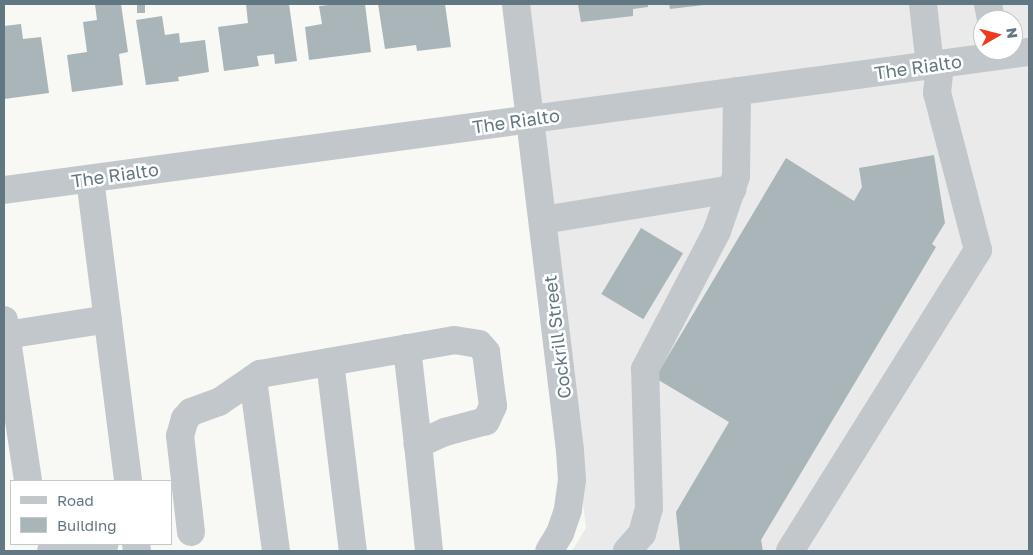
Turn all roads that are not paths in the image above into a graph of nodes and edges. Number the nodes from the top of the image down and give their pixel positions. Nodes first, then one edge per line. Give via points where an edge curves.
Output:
1 (516, 4) edge
2 (923, 4) edge
3 (973, 57) edge
4 (935, 64) junction
5 (737, 91) junction
6 (531, 119) junction
7 (90, 179) junction
8 (732, 189) junction
9 (4, 190) edge
10 (543, 220) junction
11 (108, 319) junction
12 (5, 327) edge
13 (406, 348) junction
14 (330, 362) junction
15 (253, 379) junction
16 (418, 444) junction
17 (28, 480) edge
18 (128, 480) edge
19 (186, 539) edge
20 (97, 545) edge
21 (51, 551) edge
22 (276, 551) edge
23 (353, 551) edge
24 (429, 551) edge
25 (549, 551) edge
26 (627, 551) edge
27 (790, 551) edge

1 - 6 street, Cockrill Street
2 - 4 street
3 - 4 street, The Rialto
4 - 5 street, The Rialto
4 - 27 street via 936,93 978,250
5 - 6 street, The Rialto
5 - 8 street via 736,176
6 - 7 street, The Rialto
6 - 10 street, Cockrill Street
7 - 9 street, The Rialto
7 - 11 street
8 - 10 street
8 - 26 street via 717,231 644,369 649,508 642,534
10 - 25 street, Cockrill Street via 572,480 568,510
11 - 12 street
11 - 18 street
12 - 17 street
13 - 14 street
13 - 16 street
13 - 16 street via 454,340 479,344 486,352 493,406 486,421 445,432
14 - 15 street via 260,374
14 - 23 street
15 - 19 street via 219,402 191,412 185,419 180,436
15 - 22 street
16 - 24 street
20 - 21 street

